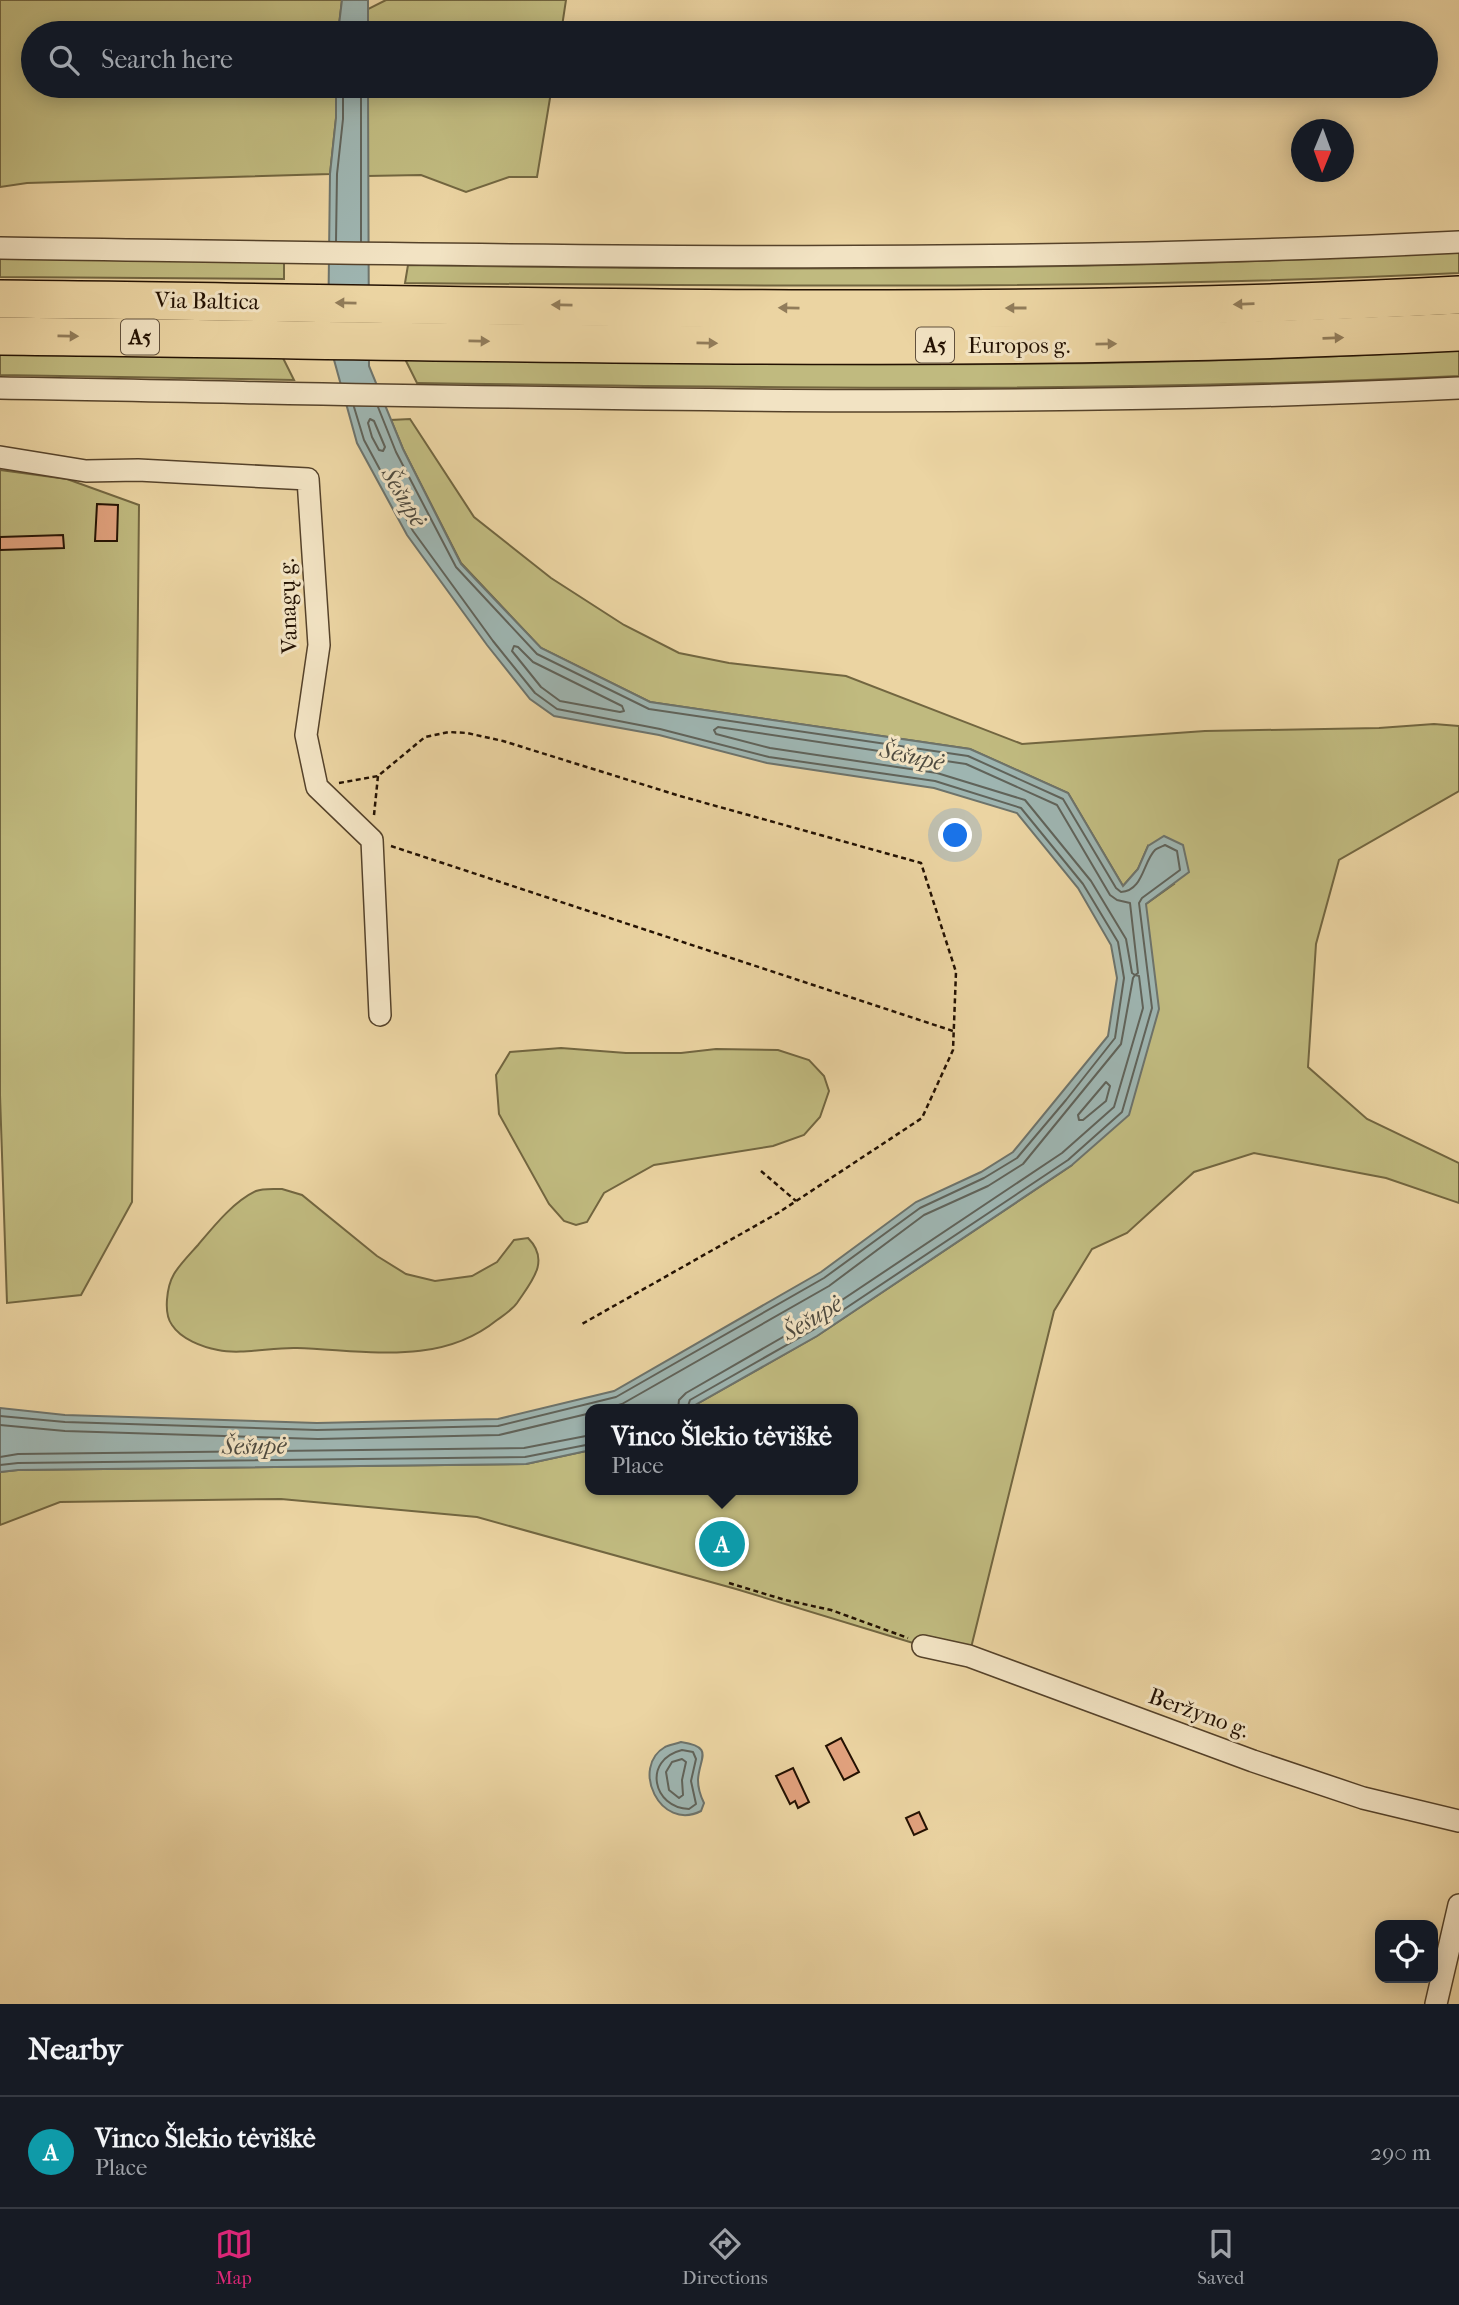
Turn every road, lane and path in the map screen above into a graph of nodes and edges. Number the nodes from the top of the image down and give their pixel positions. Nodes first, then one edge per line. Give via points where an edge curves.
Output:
1 (1459, 242) edge
2 (0, 248) edge
3 (1459, 295) edge
4 (0, 299) edge
5 (414, 304) joint
6 (1459, 332) edge
7 (0, 335) edge
8 (411, 340) joint
9 (0, 388) edge
10 (1459, 388) edge
11 (0, 457) edge
12 (378, 776) junction
13 (317, 787) junction
14 (372, 840) junction
15 (380, 1015) dead end
16 (954, 1032) junction
17 (761, 1171) dead end
18 (796, 1201) junction
19 (582, 1324) dead end
20 (729, 1583) dead end
21 (923, 1646) joint
22 (1459, 1821) edge
23 (1459, 1905) edge
24 (1436, 2004) edge

1 - 2 street via 935,258
3 -> 5 highway, Europos g. / A5 via 1030,308
5 -> 4 highway, Via Baltica / A5
8 -> 6 highway, Europos g. / A5 via 1013,345
7 -> 8 highway, Via Baltica / A5
9 - 10 street via 1004,401
11 - 13 street, Vanagų g. via 86,471 308,479 319,645 306,735
12 - 13 path
12 - 14 path
12 - 16 path via 425,737 467,733 921,863 956,972
13 - 14 street
14 - 15 street
14 - 16 path
16 - 18 path via 953,1050 922,1118
17 - 18 path
18 - 19 path
20 - 21 path via 831,1610
21 - 22 street, Beržyno g. via 970,1656 1363,1798
23 - 24 street

